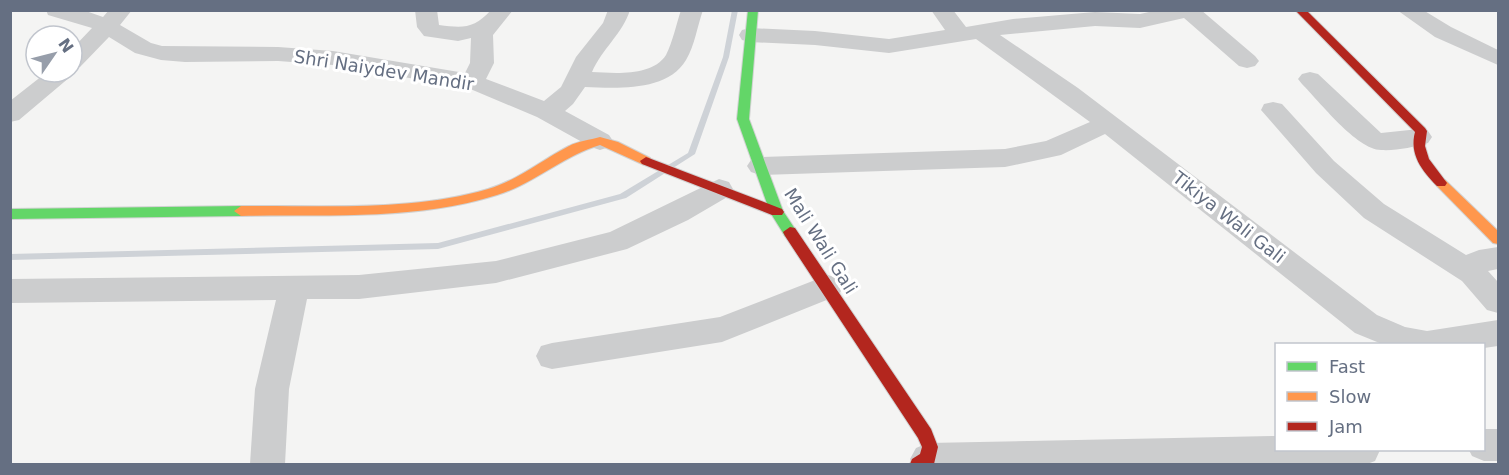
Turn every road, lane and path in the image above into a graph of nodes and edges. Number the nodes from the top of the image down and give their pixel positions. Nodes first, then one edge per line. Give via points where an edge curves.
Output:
1 (56, 10) edge
2 (426, 10) edge
3 (503, 10) edge
4 (619, 10) edge
5 (692, 10) edge
6 (753, 10) edge
7 (941, 10) edge
8 (1300, 10) edge
9 (1407, 10) edge
10 (1190, 11) edge
11 (1073, 16) edge
12 (114, 18) edge
13 (484, 29) junction
14 (970, 33) junction
15 (750, 35) junction
16 (84, 49) edge
17 (1498, 58) edge
18 (1246, 61) dead end
19 (579, 79) junction
20 (1310, 79) dead end
21 (473, 82) junction
22 (47, 84) edge
23 (1272, 110) dead end
24 (546, 111) junction
25 (10, 114) edge
26 (1108, 123) junction
27 (1419, 137) junction
28 (600, 141) junction
29 (760, 166) junction
30 (707, 186) junction
31 (777, 212) junction
32 (10, 214) edge
33 (1498, 239) edge
34 (1498, 258) edge
35 (1472, 273) junction
36 (828, 287) junction
37 (294, 288) junction
38 (10, 291) edge
39 (1498, 301) edge
40 (1498, 333) edge
41 (1422, 343) edge
42 (1433, 343) edge
43 (552, 356) dead end
44 (1326, 451) edge
45 (923, 462) edge
46 (268, 465) edge

1 - 12 street, Shri Naiydev Mandir via 86,18
2 - 13 street via 432,32 458,34
3 - 13 street
4 - 19 street via 611,30 592,49
5 - 19 street via 675,61 661,71 641,78
6 - 15 street, Mali Wali Gali
7 - 14 street, Tikiya Wali Gali
8 - 27 street via 1412,120 1421,131
9 - 17 street
10 - 11 street via 1140,21
10 - 18 street
11 - 14 street
12 - 16 street
12 - 21 street, Shri Naiydev Mandir via 143,48 161,53 333,58
13 - 21 street via 482,63
14 - 15 street via 889,46
14 - 26 street, Tikiya Wali Gali
15 - 29 street, Mali Wali Gali via 743,119
19 - 24 street via 563,102
20 - 27 street via 1372,140
21 - 24 street, Shri Naiydev Mandir
22 - 25 street
23 - 35 street via 1374,211
24 - 28 street, Shri Naiydev Mandir
26 - 29 street via 1052,149 1005,158
26 - 41 street, Tikiya Wali Gali via 1366,324
27 - 33 street via 1419,153 1427,165 1463,208
28 - 30 street
28 - 32 street via 575,148 496,191 458,202 412,208
29 - 31 street, Mali Wali Gali
30 - 31 street
30 - 37 street via 678,213 617,241 496,272 359,287
31 - 36 street, Mali Wali Gali
34 - 35 street via 1479,261 1473,265
35 - 39 street
36 - 43 street via 722,329
36 - 45 street, Mali Wali Gali via 925,434 930,447
37 - 38 street
37 - 46 street via 272,389
40 - 42 street, Tikiya Wali Gali
44 - 45 street

